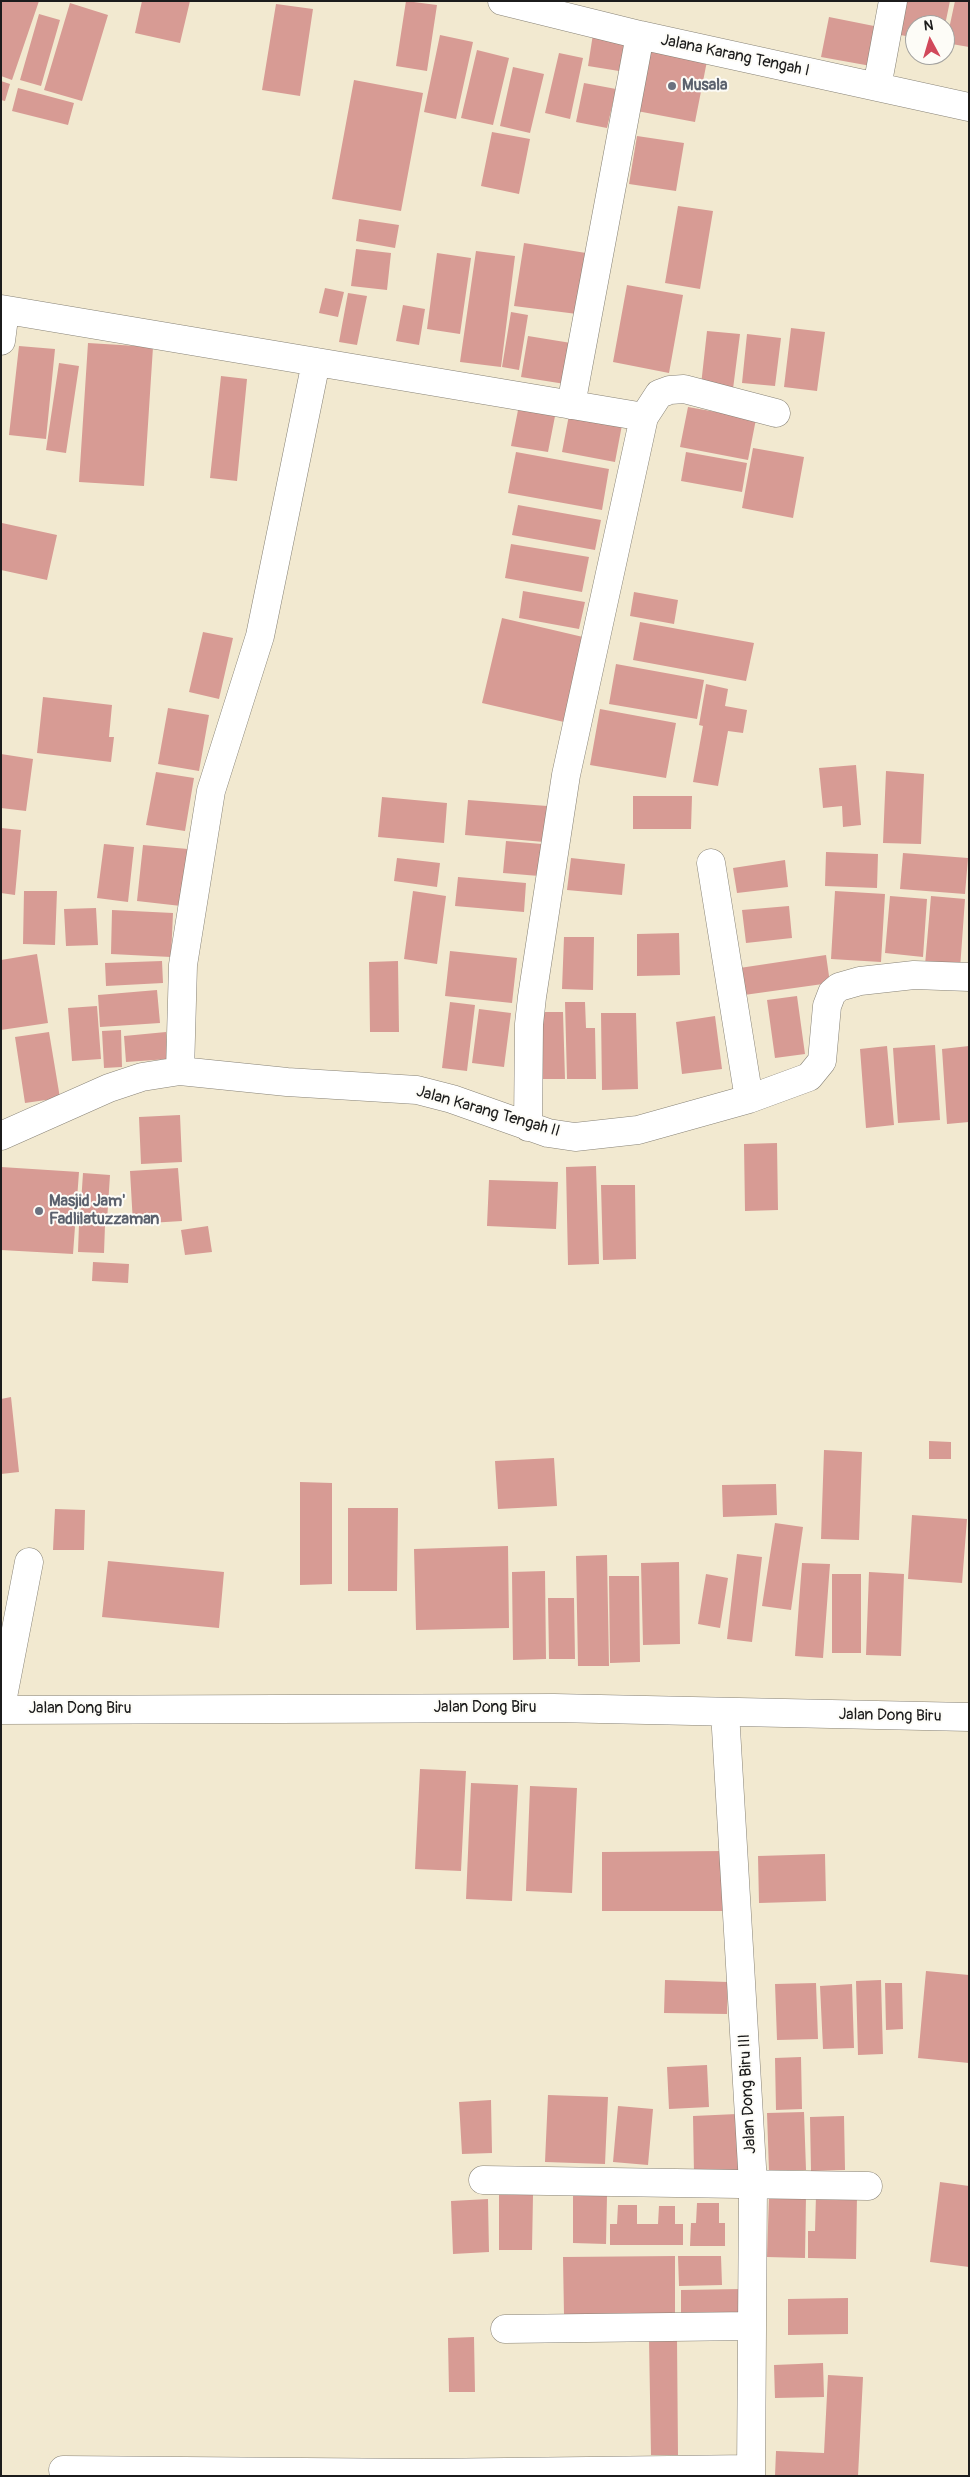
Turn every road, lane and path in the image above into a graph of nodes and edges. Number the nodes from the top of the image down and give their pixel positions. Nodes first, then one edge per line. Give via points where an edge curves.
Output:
1 (502, 1) edge
2 (893, 1) edge
3 (640, 35) junction
4 (877, 87) junction
5 (969, 107) edge
6 (3, 309) edge
7 (1, 341) edge
8 (316, 362) junction
9 (571, 404) junction
10 (776, 413) dead end
11 (644, 417) junction
12 (711, 863) dead end
13 (969, 977) edge
14 (180, 1071) junction
15 (749, 1099) junction
16 (528, 1127) junction
17 (1, 1136) edge
18 (29, 1562) dead end
19 (1, 1708) edge
20 (725, 1712) junction
21 (969, 1718) edge
22 (483, 2180) dead end
23 (753, 2184) junction
24 (868, 2186) dead end
25 (752, 2326) junction
26 (505, 2329) dead end
27 (63, 2470) dead end
28 (750, 2472) edge
29 (424, 2474) edge

1 - 3 street, Jalana Karang Tengah I
2 - 4 street
3 - 4 street, Jalana Karang Tengah I
3 - 9 street
4 - 5 street, Jalana Karang Tengah I
6 - 7 street
6 - 8 street
8 - 9 street
8 - 14 street via 260,636 211,791 183,965
9 - 11 street
10 - 11 street via 684,389 659,394
11 - 16 street via 566,776 530,1015
12 - 15 street
13 - 15 street, Jalan Karang Tengah II via 914,975 860,981 839,987 832,993 827,1006 822,1061 817,1070 810,1077
14 - 16 street, Jalan Karang Tengah II via 417,1090 452,1099
14 - 17 street, Jalan Karang Tengah II via 142,1077 109,1088
15 - 16 street, Jalan Karang Tengah II via 638,1130 575,1137
18 - 19 street
19 - 20 street, Jalan Dong Biru via 554,1708
20 - 21 street, Jalan Dong Biru
20 - 23 street, Jalan Dong Biru III
22 - 23 street
23 - 24 street
23 - 25 street, Jalan Dong Biru III
25 - 26 street
25 - 28 street, Jalan Dong Biru III
27 - 29 street
28 - 29 street

